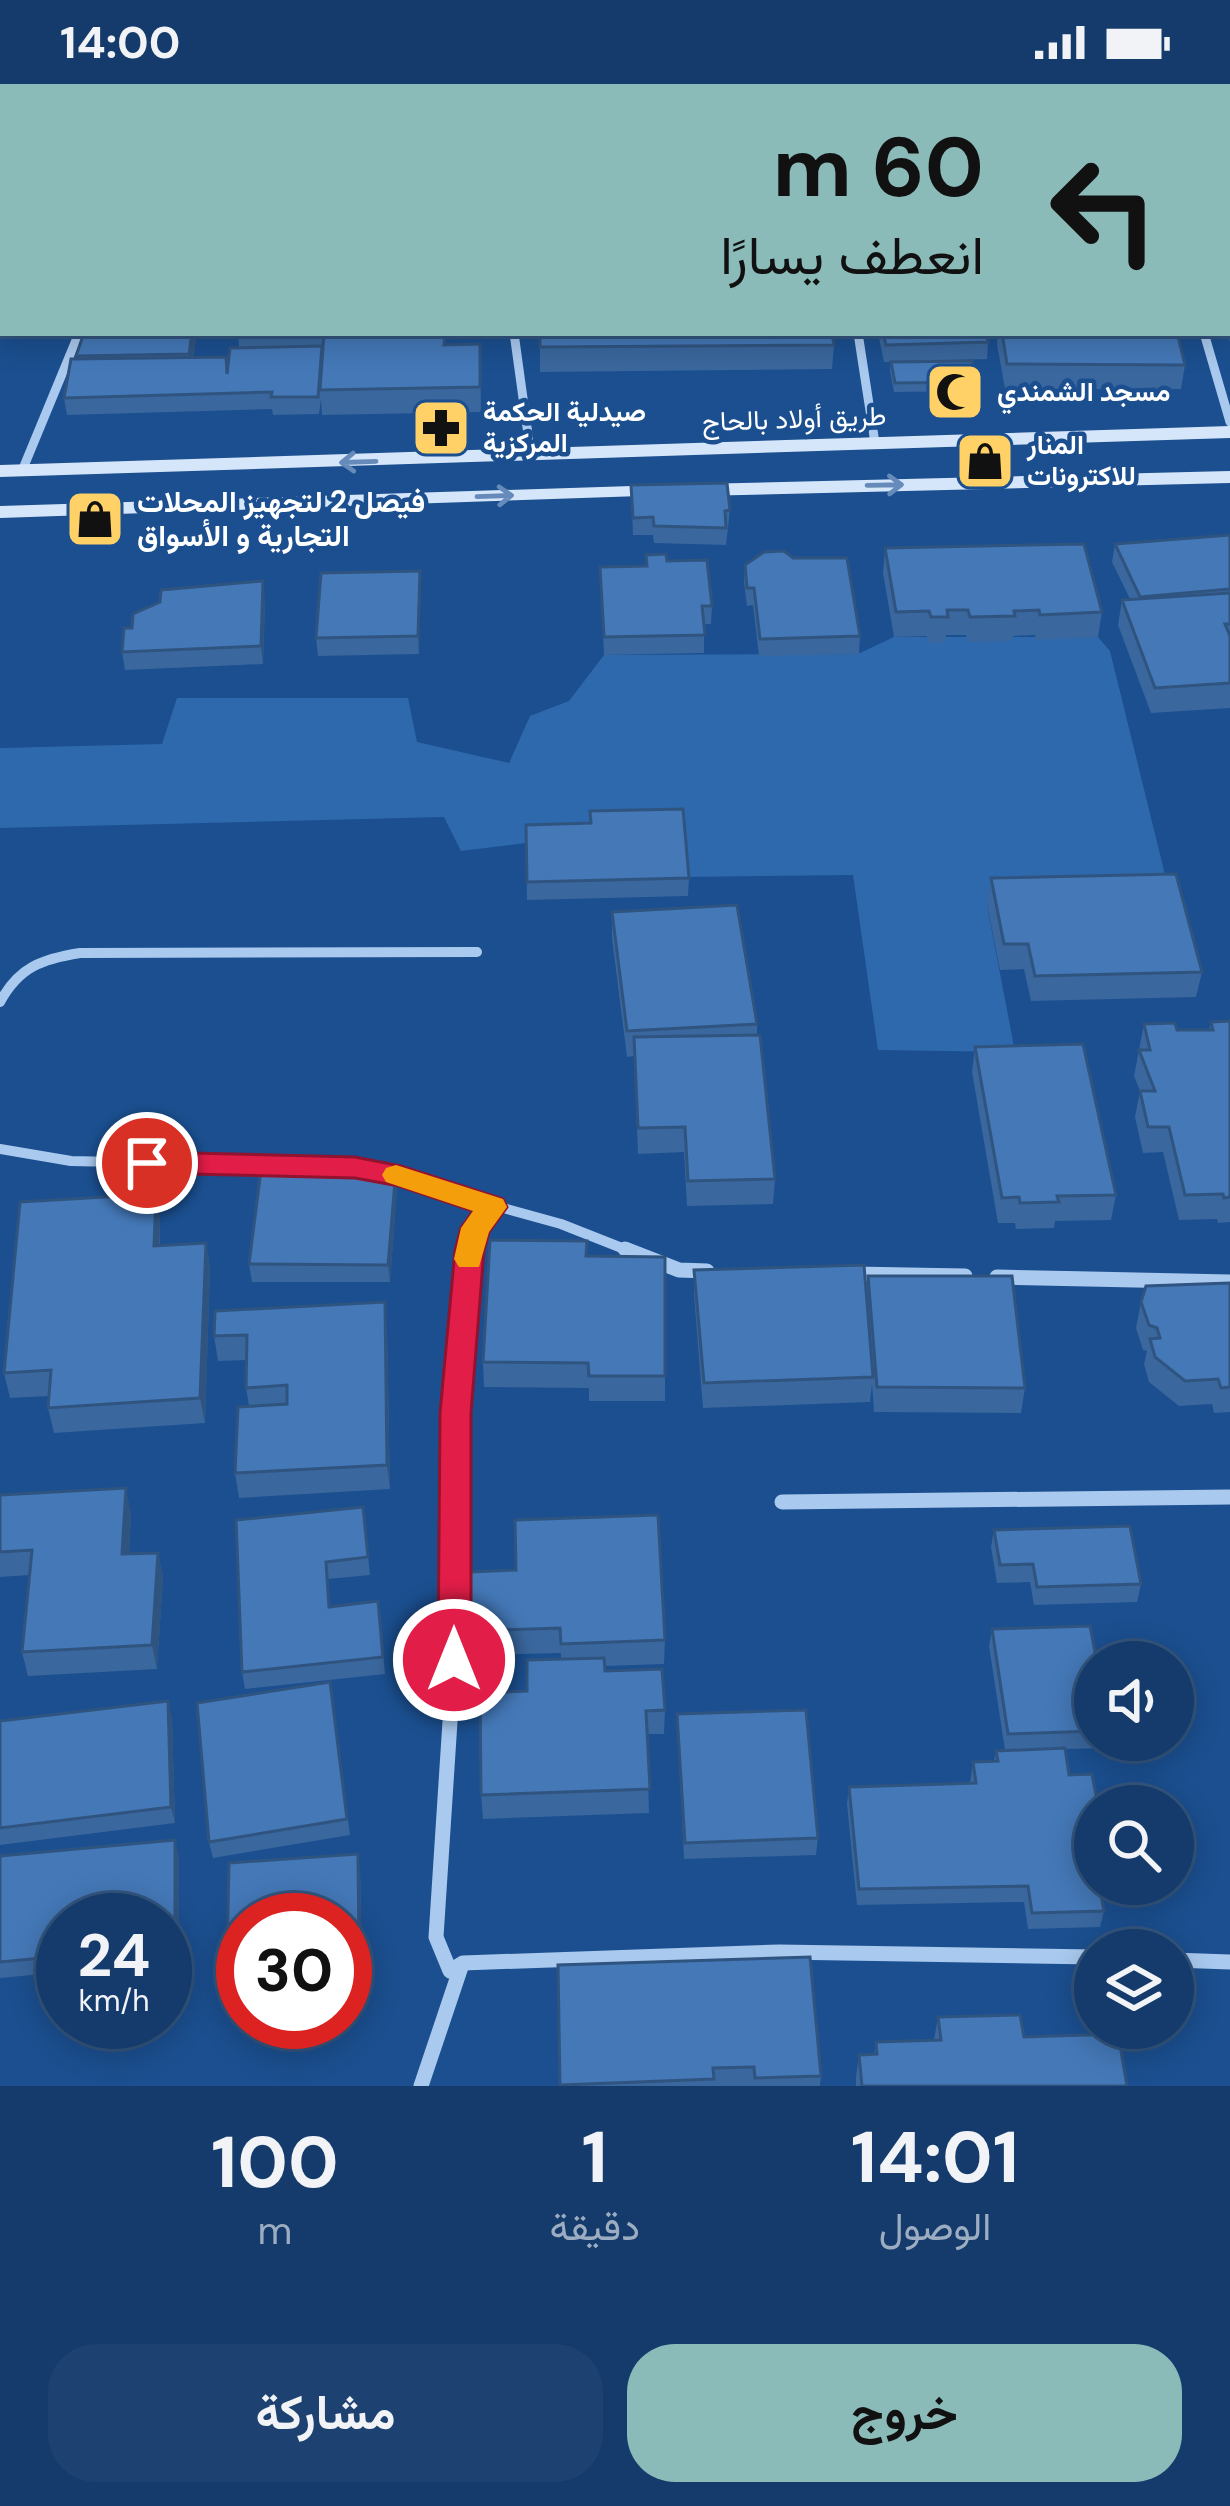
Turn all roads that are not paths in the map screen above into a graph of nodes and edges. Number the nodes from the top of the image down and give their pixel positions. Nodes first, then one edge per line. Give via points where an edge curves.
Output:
1 (78, 336) edge
2 (514, 336) edge
3 (858, 336) edge
4 (1205, 336) edge
5 (1230, 422) edge
6 (1230, 432) edge
7 (875, 443) junction
8 (531, 456) junction
9 (0, 471) edge
10 (22, 471) junction
11 (1230, 477) edge
12 (0, 512) edge
13 (477, 952) dead end
14 (0, 1002) edge
15 (0, 1149) edge
16 (493, 1207) junction
17 (727, 1271) edge
18 (847, 1274) edge
19 (1230, 1282) edge
20 (1230, 1497) edge
21 (782, 1502) dead end
22 (1074, 1956) edge
23 (1194, 1961) edge
24 (1230, 1962) edge
25 (463, 1964) junction
26 (421, 2086) edge

1 - 10 street
2 - 8 street
3 - 7 street
4 - 5 street
6 - 7 main road, طريق أولاد بالحاج
7 - 8 main road, طريق أولاد بالحاج
8 -> 10 main road, طريق أولاد بالحاج
9 - 10 main road, طريق أولاد بالحاج
12 -> 11 main road
13 - 14 street via 80,952 25,966
15 - 16 street via 71,1161 355,1167
16 - 17 street via 679,1270
16 - 25 street via 470,1250 456,1413 454,1660 436,1937 450,1971
18 - 19 street
20 - 21 street
22 - 25 street via 898,1949
23 - 24 street
25 - 26 street

